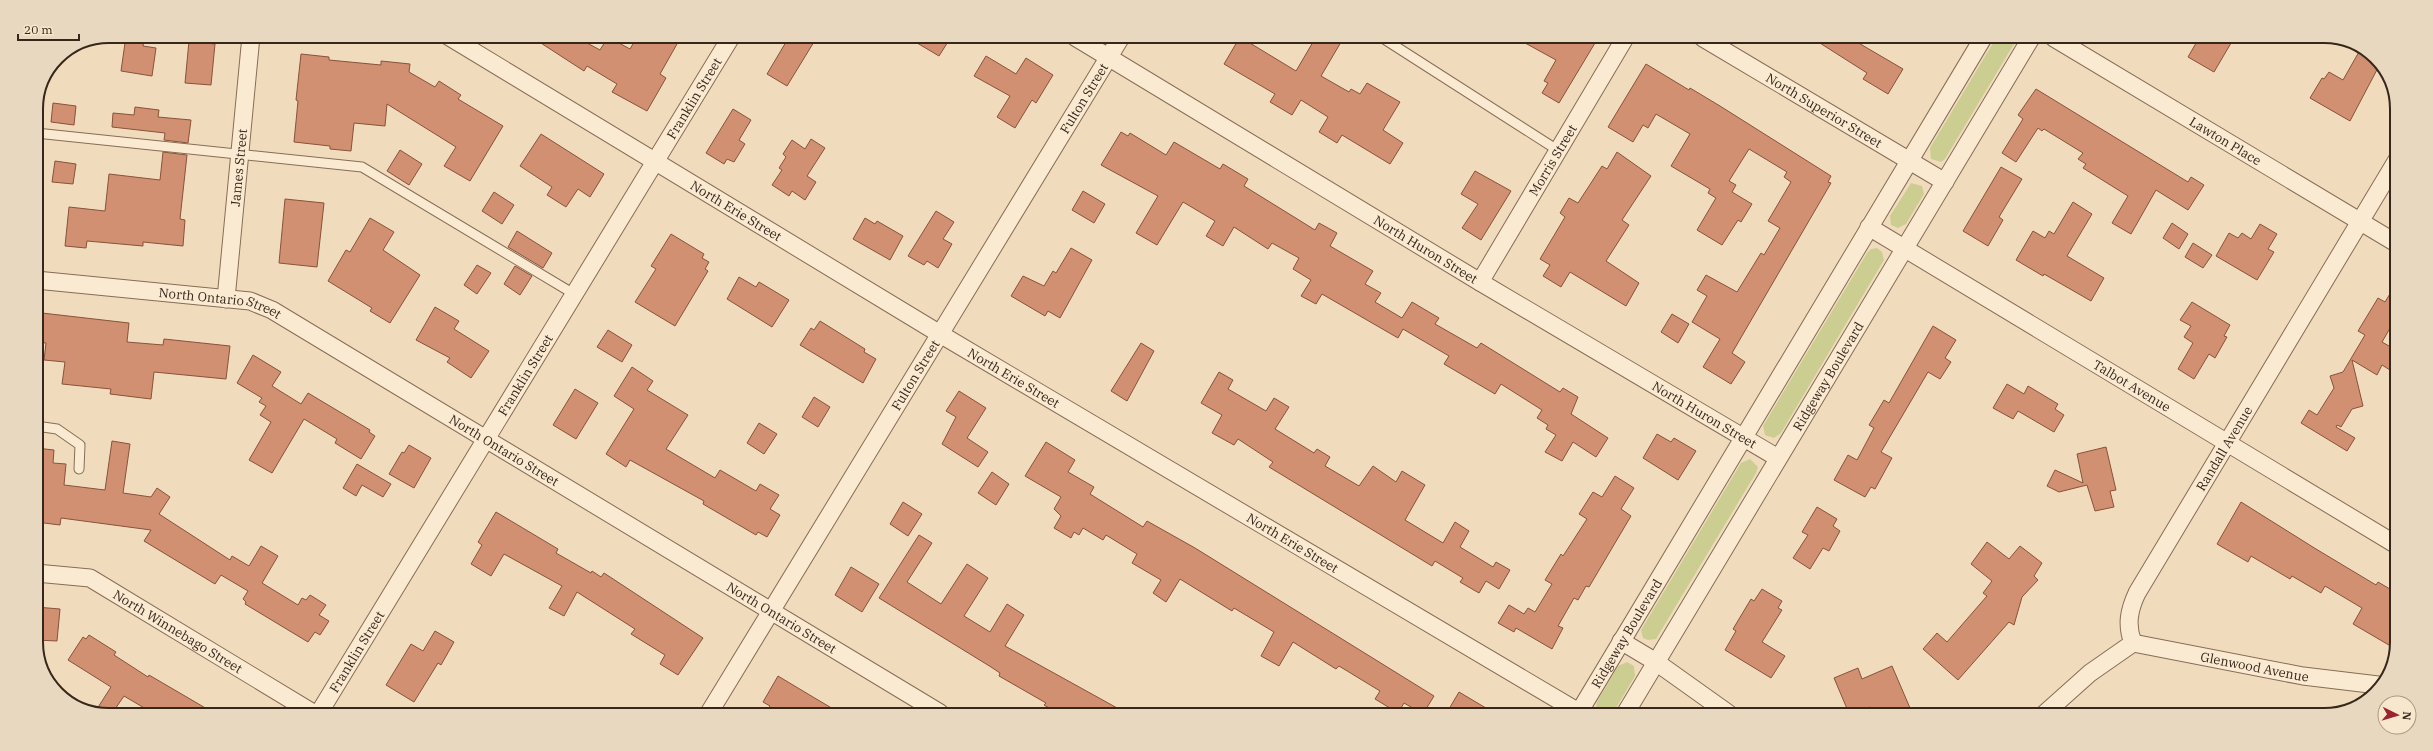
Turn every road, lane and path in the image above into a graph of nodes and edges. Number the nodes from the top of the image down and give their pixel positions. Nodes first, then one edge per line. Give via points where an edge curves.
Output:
1 (250, 43) edge
2 (460, 43) edge
3 (727, 43) edge
4 (1085, 43) edge
5 (1117, 43) edge
6 (1389, 43) edge
7 (1623, 43) edge
8 (1711, 43) edge
9 (1980, 43) edge
10 (2028, 43) edge
11 (2062, 43) edge
12 (1109, 57) junction
13 (43, 134) edge
14 (1559, 151) junction
15 (240, 154) junction
16 (1908, 161) junction
17 (655, 162) junction
18 (2390, 171) edge
19 (1945, 182) junction
20 (2359, 221) junction
21 (1869, 227) junction
22 (2390, 239) edge
23 (1904, 248) junction
24 (43, 281) edge
25 (1480, 282) junction
26 (574, 294) junction
27 (226, 299) junction
28 (940, 334) junction
29 (43, 427) edge
30 (1742, 438) junction
31 (486, 439) junction
32 (2227, 443) junction
33 (1778, 458) junction
34 (79, 469) dead end
35 (2390, 541) edge
36 (43, 574) edge
37 (771, 612) junction
38 (1621, 641) junction
39 (2133, 643) junction
40 (1656, 662) junction
41 (2374, 685) edge
42 (305, 708) edge
43 (322, 708) edge
44 (712, 708) edge
45 (932, 708) edge
46 (1570, 708) edge
47 (1583, 708) edge
48 (1629, 708) edge
49 (1721, 708) edge
50 (2051, 708) edge

1 - 15 street, James Street
2 - 17 street, North Erie Street
3 - 17 street, Franklin Street
4 - 12 street, North Huron Street
5 - 12 street, Fulton Street
6 - 14 lane
7 - 14 street, Morris Street
8 - 16 street, North Superior Street
9 - 16 street, Ridgeway Boulevard
10 - 19 street, Ridgeway Boulevard
11 - 20 street, Lawton Place
12 - 25 street, North Huron Street
12 - 28 street, Fulton Street
13 - 15 lane
14 - 25 street, Morris Street
15 - 26 lane via 362,167
15 - 27 street, James Street
16 - 19 street, North Superior Street
16 - 21 street, Ridgeway Boulevard
17 - 26 street, Franklin Street
17 - 28 street, North Erie Street
18 - 20 street, Randall Avenue
19 - 23 street, Ridgeway Boulevard
20 - 22 street, Lawton Place
20 - 32 street, Randall Avenue
21 - 23 street, Talbot Avenue
21 - 30 street, Ridgeway Boulevard
23 - 32 street, Talbot Avenue
23 - 33 street, Ridgeway Boulevard
24 - 27 street, North Ontario Street
25 - 30 street, North Huron Street
26 - 31 street, Franklin Street
27 - 31 street, North Ontario Street via 250,301 272,310
28 - 37 street, Fulton Street
28 - 46 street, North Erie Street
29 - 34 lane via 57,429 80,445
30 - 33 street, North Huron Street
30 - 38 street, Ridgeway Boulevard
31 - 37 street, North Ontario Street
31 - 43 street, Franklin Street
32 - 35 street, Talbot Avenue
32 - 39 street, Randall Avenue via 2137,593 2129,619 2129,632
33 - 40 street, Ridgeway Boulevard
36 - 42 street, North Winnebago Street via 90,578
37 - 44 street, Fulton Street
37 - 45 street, North Ontario Street
38 - 40 street
38 - 47 street, Ridgeway Boulevard
39 - 41 street, Glenwood Avenue via 2303,676
39 - 50 street via 2090,673
40 - 48 street, Ridgeway Boulevard
40 - 49 street

